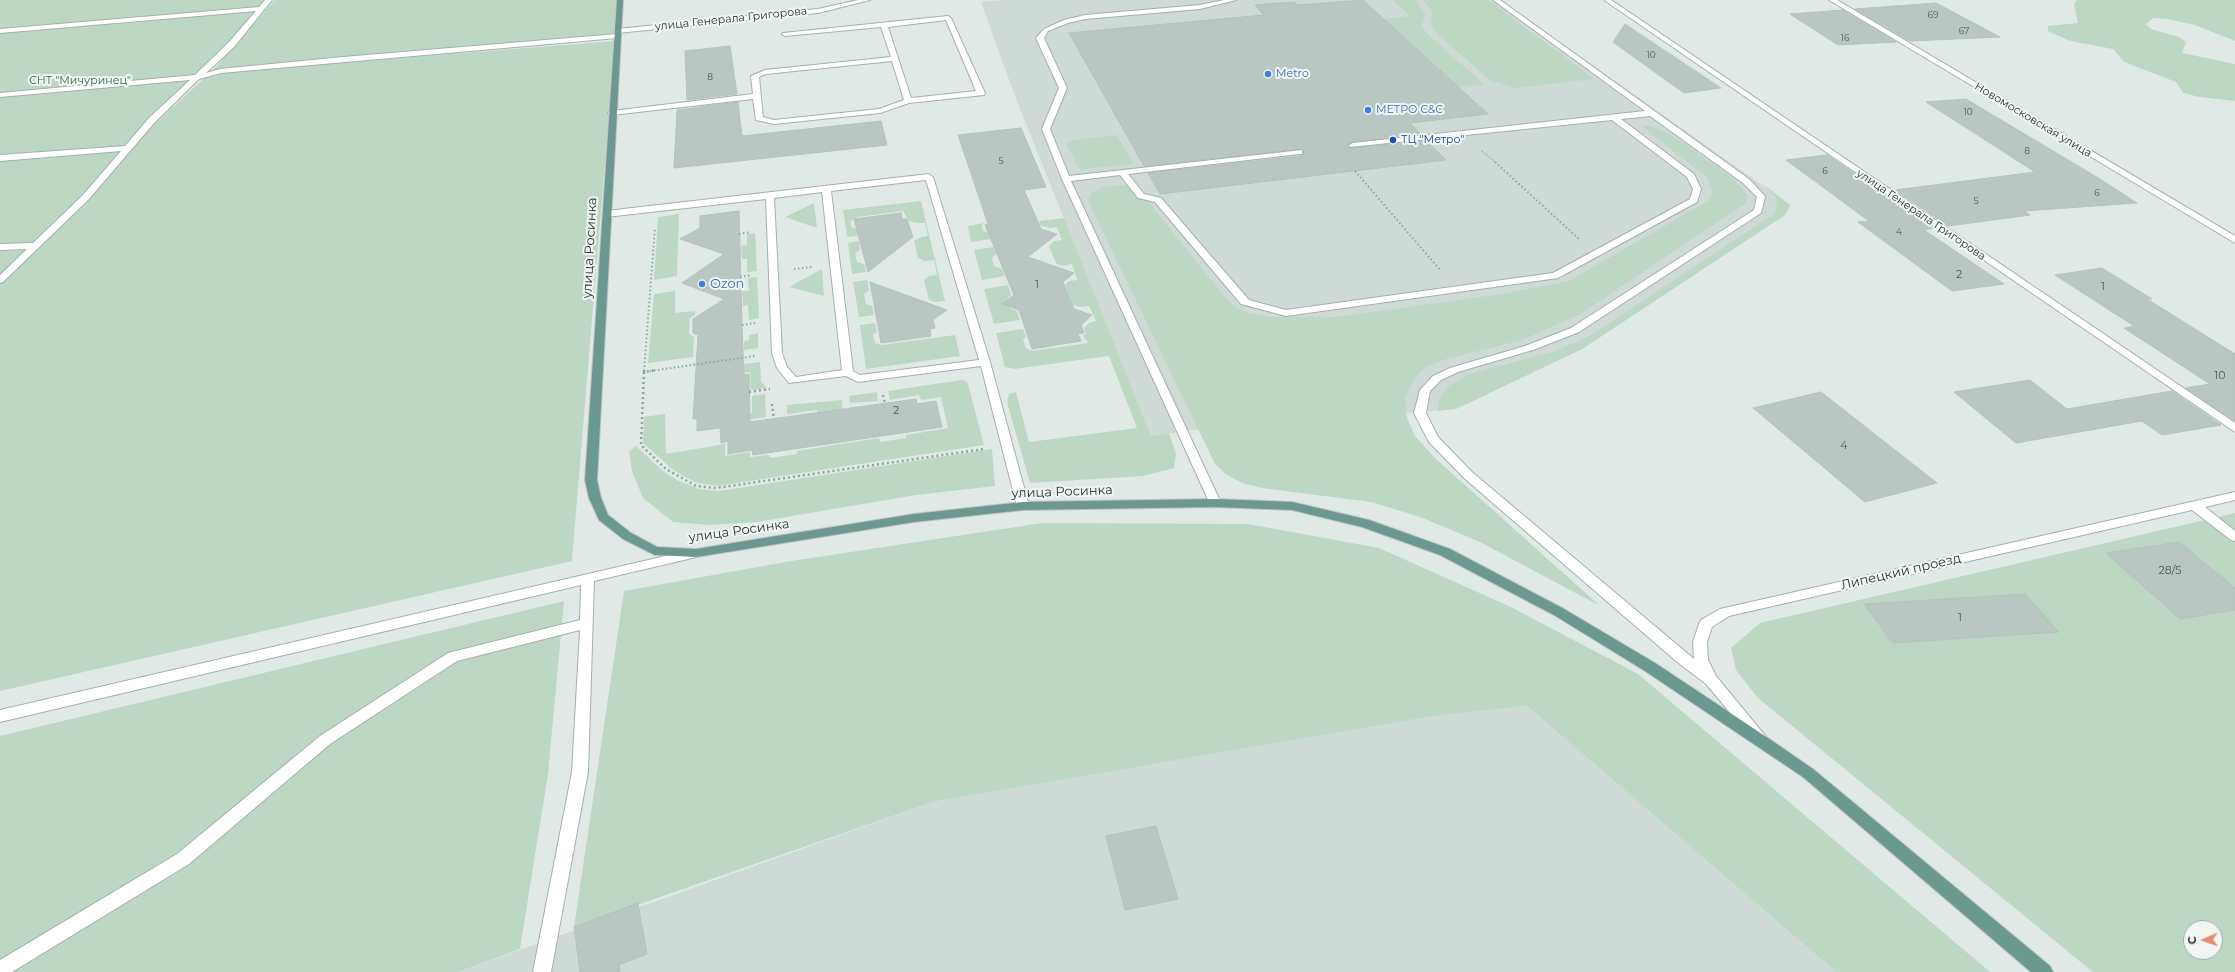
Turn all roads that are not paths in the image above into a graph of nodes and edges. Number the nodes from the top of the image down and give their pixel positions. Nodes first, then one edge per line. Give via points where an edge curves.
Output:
1 (269, 0) edge
2 (620, 0) edge
3 (867, 0) edge
4 (1233, 0) edge
5 (1496, 0) edge
6 (1607, 0) edge
7 (1832, 0) edge
8 (261, 9) junction
9 (884, 25) junction
10 (0, 31) edge
11 (617, 34) junction
12 (785, 34) dead end
13 (895, 59) junction
14 (199, 77) junction
15 (0, 95) edge
16 (757, 96) junction
17 (908, 101) junction
18 (612, 113) junction
19 (1652, 113) junction
20 (1615, 118) junction
21 (1353, 145) tunnel mouth
22 (129, 148) junction
23 (1299, 152) tunnel mouth
24 (0, 158) edge
25 (1123, 173) junction
26 (1066, 179) junction
27 (826, 189) junction
28 (770, 196) junction
29 (606, 214) junction
30 (2235, 240) edge
31 (34, 246) junction
32 (0, 247) edge
33 (0, 280) edge
34 (985, 362) junction
35 (848, 372) junction
36 (2235, 428) edge
37 (2235, 496) edge
38 (1215, 503) junction
39 (2194, 505) junction
40 (1024, 506) junction
41 (2235, 537) edge
42 (696, 553) junction
43 (588, 578) junction
44 (587, 624) junction
45 (1711, 680) junction
46 (0, 716) edge
47 (1763, 742) junction
48 (0, 970) edge
49 (542, 972) edge
50 (2044, 972) edge

1 - 8 street
2 - 11 main road, улица Росинка
3 - 11 street, улица Генерала Григорова via 818,11
4 - 26 street via 1200,7 1085,17 1066,21 1046,30 1040,38 1063,88 1046,129
5 - 19 street
6 - 36 street, улица Генерала Григорова
7 - 30 street, Новомосковская улица
8 - 10 street
8 - 14 street via 231,45
9 - 12 street
9 - 13 street
9 - 17 street via 948,18 981,93
11 - 14 street, улица Генерала Григорова via 220,70
11 - 18 main road, улица Росинка
13 - 16 street via 765,72 755,76
13 - 17 street
14 - 15 street
14 - 22 street via 152,120
16 - 17 street via 759,118 774,122 880,111
16 - 18 street
18 - 29 main road, улица Росинка
19 - 20 street
19 - 45 street via 1746,181 1760,197 1758,211 1575,330 1437,378 1425,390 1420,413 1433,439 1468,475
20 - 21 street
20 - 25 street via 1691,176 1697,189 1694,200 1555,276 1286,313 1245,302 1158,200 1141,196
22 - 24 street
22 - 31 street via 86,197
23 - 25 street
25 - 26 street
26 - 38 street
27 - 28 street
27 - 34 street via 929,177
27 - 35 street
28 - 29 street
28 - 35 street via 778,352 782,368 792,381
29 - 42 main road, улица Росинка via 591,480 595,498 603,517 627,536 655,551
31 - 32 street
31 - 33 street
34 - 35 street via 858,379
34 - 40 street
37 - 39 street, Липецкий проезд
38 - 40 main road, улица Росинка
38 - 47 main road, улица Росинка via 1292,506 1365,523 1445,552 1560,612 1650,667
39 - 41 street
39 - 45 street, Липецкий проезд via 1725,612 1706,624 1700,642 1701,660
40 - 42 main road, улица Росинка via 914,518
42 - 43 street
43 - 44 street
43 - 46 street
44 - 48 street via 453,657 325,740 183,859
44 - 49 street via 580,772
45 - 47 street, Липецкий проезд
47 - 50 main road, улица Росинка via 1808,773

